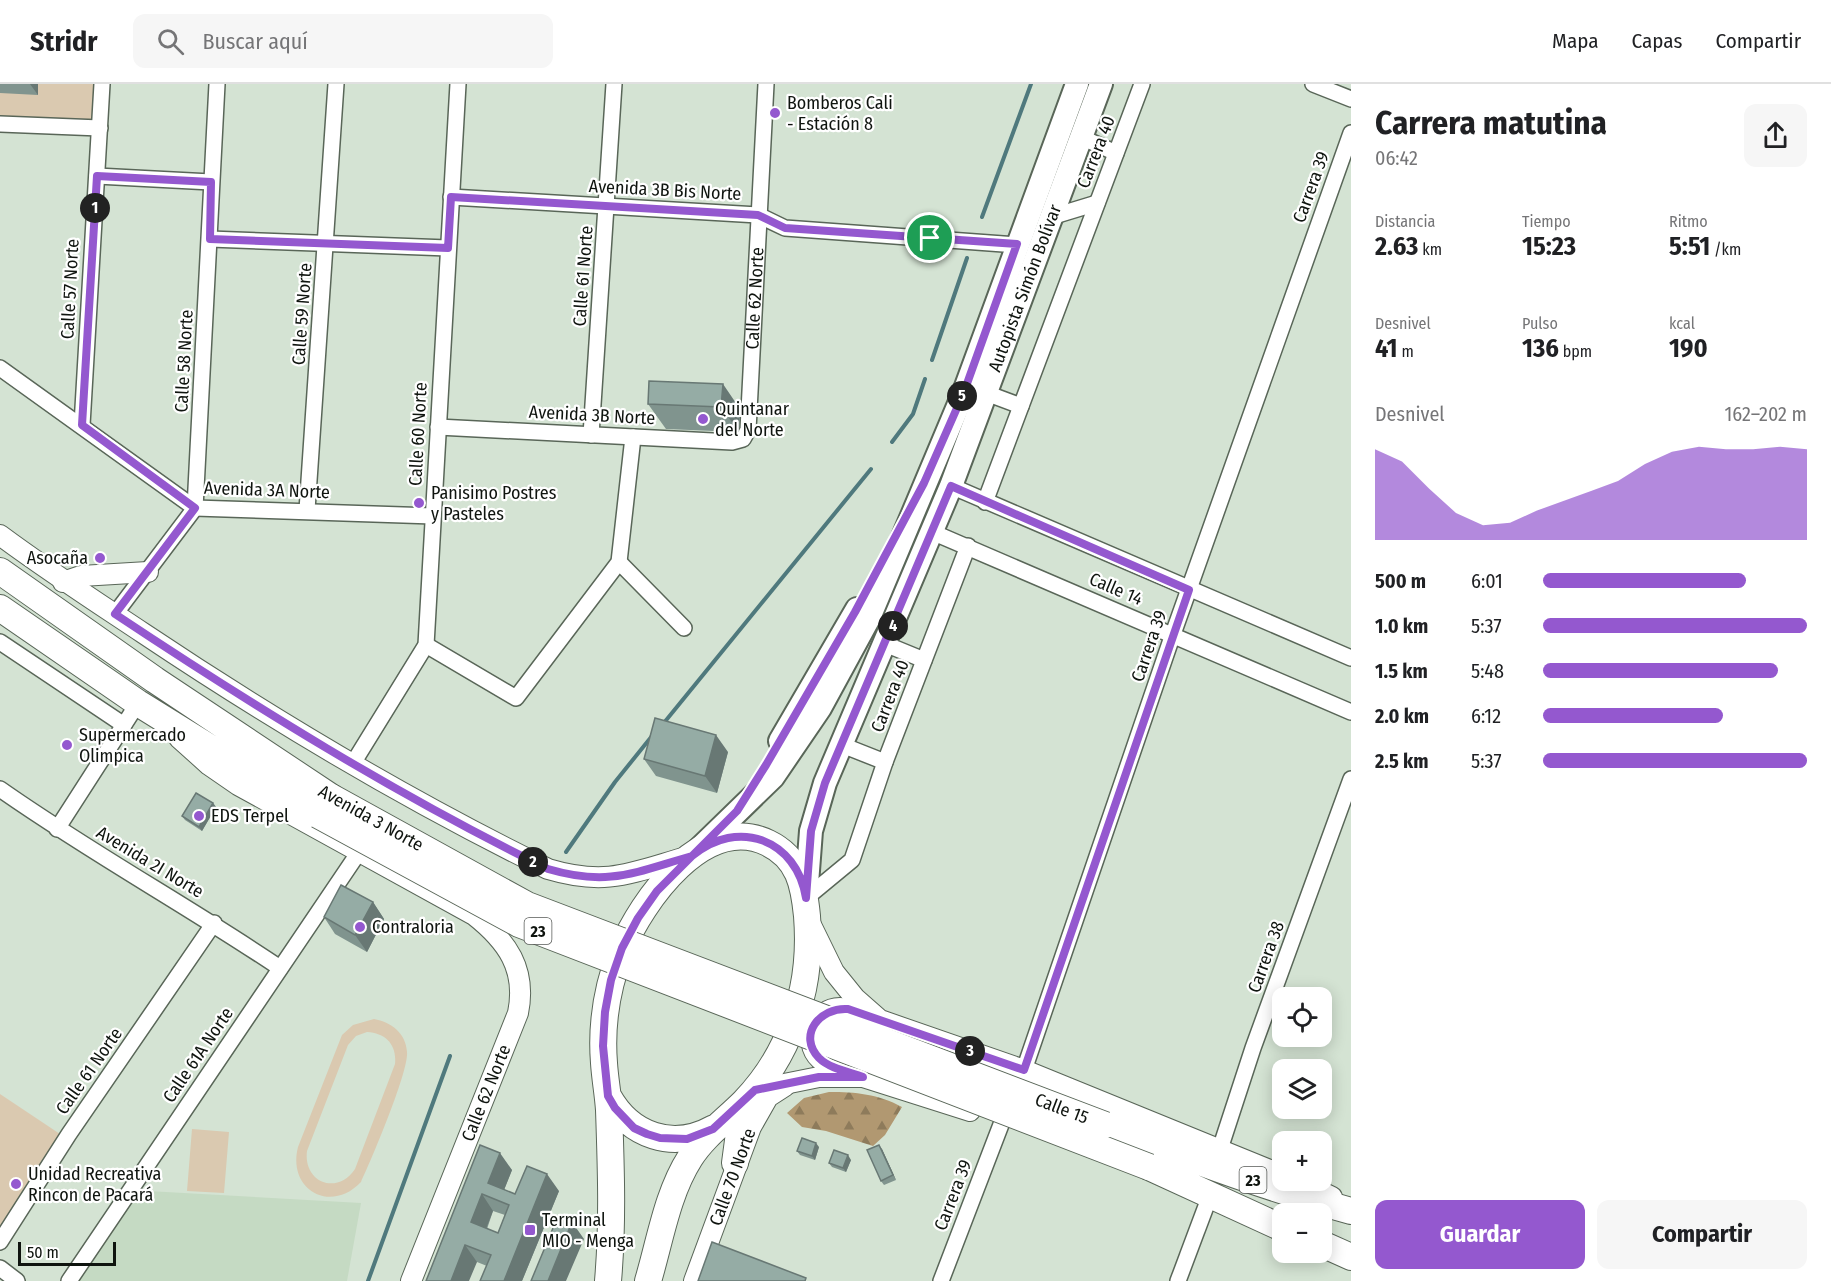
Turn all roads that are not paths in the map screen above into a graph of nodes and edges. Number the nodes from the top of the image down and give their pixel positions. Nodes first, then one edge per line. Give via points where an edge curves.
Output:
1 (102, 84) edge
2 (217, 84) edge
3 (336, 84) edge
4 (458, 84) edge
5 (614, 84) edge
6 (766, 84) edge
7 (1077, 84) edge
8 (1101, 84) edge
9 (1142, 84) edge
10 (1313, 84) edge
11 (1351, 99) edge
12 (0, 124) edge
13 (100, 128) junction
14 (1351, 133) edge
15 (1081, 137) junction
16 (1116, 153) junction
17 (97, 176) junction
18 (211, 182) junction
19 (451, 197) junction
20 (1097, 203) junction
21 (607, 206) junction
22 (758, 215) junction
23 (1051, 217) junction
24 (210, 239) junction
25 (1017, 244) junction
26 (326, 245) junction
27 (448, 248) junction
28 (0, 368) edge
29 (986, 393) junction
30 (1021, 406) junction
31 (82, 425) junction
32 (438, 427) junction
33 (591, 435) junction
34 (633, 437) junction
35 (743, 439) joint
36 (951, 486) junction
37 (985, 502) junction
38 (195, 508) junction
39 (307, 510) junction
40 (433, 516) junction
41 (932, 532) junction
42 (0, 535) edge
43 (968, 546) junction
44 (619, 562) junction
45 (0, 572) edge
46 (148, 572) junction
47 (63, 582) junction
48 (1189, 590) junction
49 (0, 608) edge
50 (115, 614) junction
51 (684, 628) dead end
52 (1173, 634) junction
53 (0, 642) edge
54 (885, 644) junction
55 (426, 645) junction
56 (1351, 658) edge
57 (924, 660) junction
58 (138, 703) junction
59 (1351, 712) edge
60 (124, 725) junction
61 (842, 745) junction
62 (885, 762) junction
63 (352, 765) junction
64 (1351, 779) edge
65 (0, 789) edge
66 (325, 806) junction
67 (57, 829) junction
68 (359, 852) junction
69 (692, 856) junction
70 (806, 905) junction
71 (474, 915) joint
72 (214, 923) junction
73 (280, 968) junction
74 (774, 1010) joint
75 (880, 1020) junction
76 (1024, 1070) junction
77 (863, 1077) junction
78 (788, 1084) junction
79 (608, 1096) junction
80 (749, 1096) junction
81 (724, 1120) junction
82 (1002, 1122) junction
83 (1220, 1149) junction
84 (1153, 1157) junction
85 (735, 1163) junction
86 (1272, 1171) edge
87 (1318, 1191) edge
88 (1208, 1201) junction
89 (1351, 1208) edge
90 (1251, 1215) junction
91 (1272, 1224) edge
92 (0, 1242) edge
93 (1332, 1248) edge
94 (1351, 1257) edge
95 (0, 1268) edge
96 (17, 1281) edge
97 (69, 1281) edge
98 (411, 1281) edge
99 (608, 1281) edge
100 (648, 1281) edge
101 (694, 1281) edge
102 (941, 1281) edge
103 (1178, 1281) edge

1 - 13 street, Calle 57 Norte
2 - 18 street, Calle 58 Norte
3 - 26 street, Calle 59 Norte
4 - 19 street, Calle 60 Norte
5 - 21 street, Calle 61 Norte
6 - 22 street, Calle 62 Norte
7 - 25 main road, Autopista Simón Bolívar
8 - 15 main road, Autopista Simón Bolívar
9 - 16 street, Carrera 40
10 - 11 street
12 - 13 street
13 - 17 street, Calle 57 Norte
14 - 48 street, Carrera 39
15 - 16 street
15 - 23 main road, Autopista Simón Bolívar
16 - 20 street, Carrera 40
17 - 18 street
17 - 31 street, Calle 57 Norte
18 - 24 street, Calle 58 Norte
19 - 21 street, Avenida 3B Bis Norte
19 - 27 street, Calle 60 Norte
20 - 23 street
20 - 30 street, Carrera 40
21 - 22 street, Avenida 3B Bis Norte
21 - 33 street, Calle 61 Norte
22 - 25 street, Avenida 3B Bis Norte via 785,228
22 - 35 street, Calle 62 Norte via 748,430
23 - 29 main road, Autopista Simón Bolívar
24 - 26 street
24 - 38 street, Calle 58 Norte
25 - 69 main road, Autopista Simón Bolívar via 964,392 869,618 820,708 772,777
26 - 27 street
26 - 39 street, Calle 59 Norte
27 - 32 street, Calle 60 Norte
28 - 31 street, Avenida 3A Norte
29 - 30 street
29 - 36 main road, Autopista Simón Bolívar
30 - 37 street, Carrera 40
31 - 38 street, Avenida 3A Norte
32 - 33 street, Avenida 3B Norte
32 - 40 street, Calle 60 Norte
33 - 34 street, Avenida 3B Norte
34 - 35 street, Avenida 3B Norte via 732,442
34 - 44 street
36 - 37 street, Calle 14
36 - 41 main road, Autopista Simón Bolívar
37 - 48 street, Calle 14
38 - 39 street, Avenida 3A Norte
38 - 46 street
39 - 40 street, Avenida 3A Norte
40 - 55 street, Calle 60 Norte
41 - 43 street, Calle 14
41 - 54 main road, Autopista Simón Bolívar
42 - 47 street, Avenida 3 Norte
43 - 52 street, Calle 14
43 - 57 street, Carrera 40
44 - 51 street
44 - 55 street via 516,698
45 - 66 main road, Avenida 3 Norte
46 - 47 street via 81,576
46 - 50 street
47 - 50 street, Avenida 3 Norte
48 - 52 street, Carrera 39
48 - 56 street, Calle 14
49 - 58 main road, Avenida 3 Norte
50 - 63 street, Avenida 3 Norte via 219,684
52 - 59 street, Calle 14
52 - 76 street, Carrera 39
53 - 60 street
54 - 57 street
54 - 61 main road, Autopista Simón Bolívar
55 - 63 street, Calle 60 Norte
57 - 62 street, Carrera 40
58 - 60 street
58 - 66 main road, Avenida 3 Norte
58 - 68 street, Avenida 3 Norte via 218,771
60 - 67 street
61 - 62 street
61 - 70 main road, Autopista Simón Bolívar via 825,783 811,831
62 - 70 street, Carrera 40 via 852,860
63 - 69 street, Avenida 3 Norte via 528,859 569,875 604,879 624,876
64 - 83 street, Carrera 38
65 - 67 street, Avenida 2I Norte
66 - 74 main road, Avenida 3 Norte / 23, bridge via 527,905
67 - 72 street, Avenida 2I Norte
68 - 71 street, Avenida 3 Norte
68 - 73 street, Calle 61A Norte
69 - 70 main road via 720,839 741,836 763,840 782,851 796,867
69 - 79 main road, Autopista Simón Bolívar via 647,904 616,964 603,1029
70 - 75 street, Calle 15 via 818,943 834,972
70 - 80 main road, Autopista Simón Bolívar via 808,949 799,1006 781,1050
71 - 98 street, Calle 62 Norte via 500,937 513,957 520,978 520,1003
72 - 73 street, Avenida 2I Norte
72 - 92 street, Calle 61 Norte
73 - 97 street, Calle 61A Norte
74 - 84 main road, Calle 15 / 23, bridge
75 - 76 street, Calle 15
75 - 77 street via 838,1008 821,1016 812,1033 811,1043 821,1060
76 - 83 street, Calle 15
77 - 78 street, Calle 15 via 819,1077
77 - 82 street, Calle 15
78 - 80 street, Calle 15
78 - 85 street, Calle 70 Norte via 768,1097 750,1126
79 - 81 main road via 634,1128 660,1138 687,1139
79 - 99 main road, Autopista Simón Bolívar via 612,1208
80 - 81 main road, Autopista Simón Bolívar
80 - 85 main road
81 - 100 main road, Autopista Simón Bolívar via 690,1158 676,1186
82 - 88 street, Calle 15
82 - 102 street, Carrera 39
83 - 86 street, Calle 15
84 - 89 main road, Calle 15 / 23
84 - 90 main road, Calle 15 / 23
85 - 101 street, Calle 70 Norte
87 - 89 street, Calle 15
88 - 90 street, Calle 15
88 - 103 street
90 - 91 main road, Calle 15 / 23
93 - 94 main road
95 - 96 street

